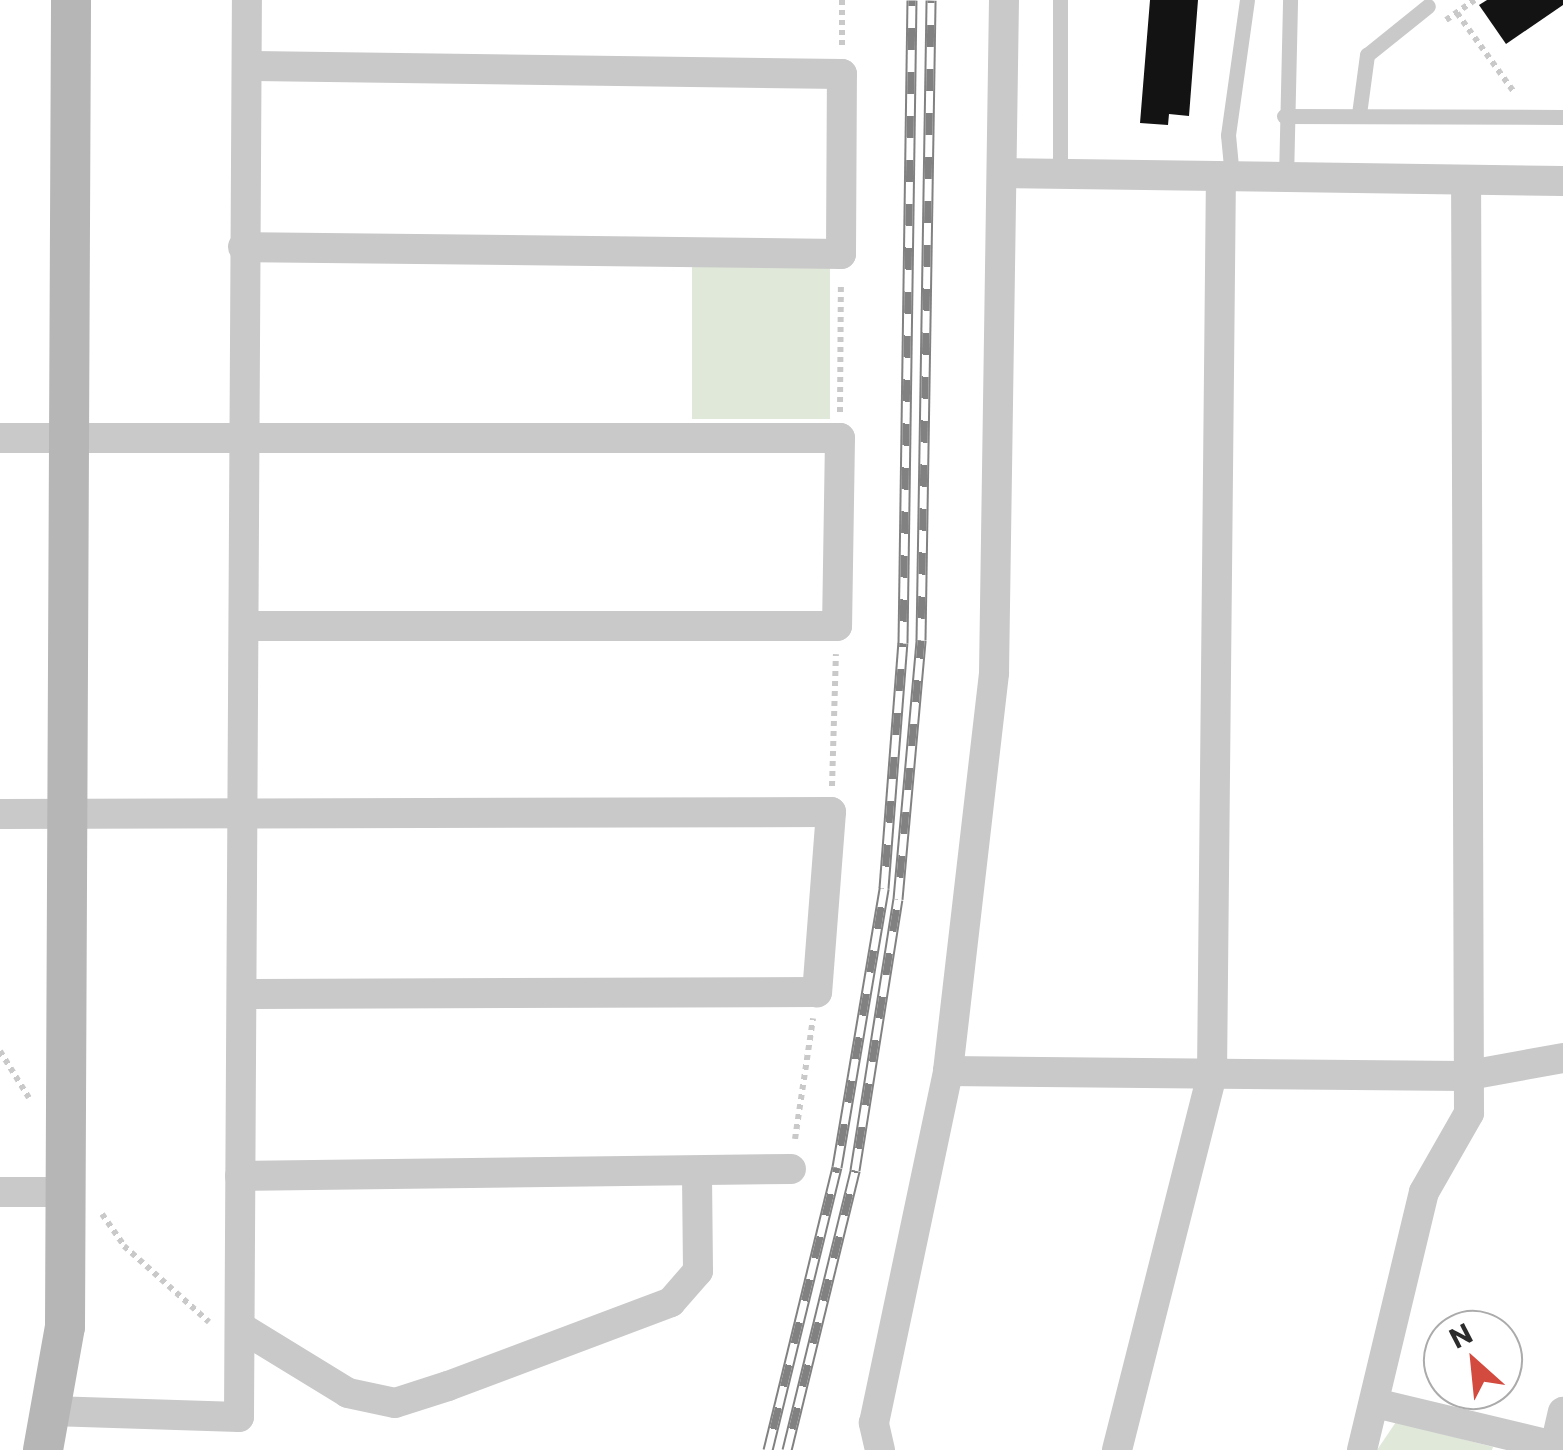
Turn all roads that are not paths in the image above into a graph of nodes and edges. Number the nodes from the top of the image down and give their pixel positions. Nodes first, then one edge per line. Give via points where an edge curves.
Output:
1 (71, 0) edge
2 (246, 0) edge
3 (1004, 0) edge
4 (1060, 0) edge
5 (1247, 0) edge
6 (1290, 0) edge
7 (1428, 6) dead end
8 (246, 66) junction
9 (1359, 114) junction
10 (1284, 116) junction
11 (1563, 117) edge
12 (1004, 173) junction
13 (1060, 174) junction
14 (1226, 177) junction
15 (1286, 178) junction
16 (1466, 181) junction
17 (1563, 181) edge
18 (243, 247) junction
19 (244, 437) junction
20 (0, 438) edge
21 (71, 439) junction
22 (244, 626) junction
23 (240, 813) junction
24 (0, 814) edge
25 (69, 816) junction
26 (242, 994) junction
27 (1563, 1058) edge
28 (948, 1071) junction
29 (1212, 1074) junction
30 (1464, 1076) junction
31 (791, 1169) road end
32 (696, 1171) junction
33 (240, 1176) junction
34 (67, 1177) junction
35 (0, 1192) edge
36 (242, 1328) junction
37 (1375, 1404) junction
38 (51, 1411) junction
39 (1563, 1412) edge
40 (1559, 1447) edge
41 (43, 1450) edge
42 (880, 1450) edge
43 (1117, 1450) edge
44 (1362, 1450) edge

1 - 21 street
2 - 8 street
3 - 12 street
4 - 13 lane
5 - 14 lane
6 - 10 lane
7 - 9 lane via 1367,55
8 - 18 street
8 - 18 street via 842,74 841,254
9 - 10 lane
9 - 11 lane
10 - 15 lane
12 - 13 street
12 - 28 street via 994,673
13 - 14 street
14 - 15 street
14 - 29 street
15 - 16 street
16 - 17 street
16 - 30 street
18 - 19 street
19 - 21 street
19 - 22 street
19 - 22 street via 840,438 837,626
20 - 21 street
21 - 25 street
22 - 23 street
23 - 25 street
23 - 26 street
23 - 26 street via 831,812 817,992
24 - 25 street
25 - 34 street
26 - 33 street
27 - 30 street
28 - 29 street
28 - 42 street via 874,1423
29 - 30 street
29 - 43 street
30 - 37 street via 1469,1113 1424,1192
31 - 32 street
32 - 33 street
32 - 36 street via 698,1271 672,1302 448,1386 395,1403 348,1393
33 - 36 street
34 - 35 street
34 - 38 street via 65,1327
36 - 38 street via 239,1417
37 - 40 street
37 - 44 street
38 - 41 street
39 - 40 street

